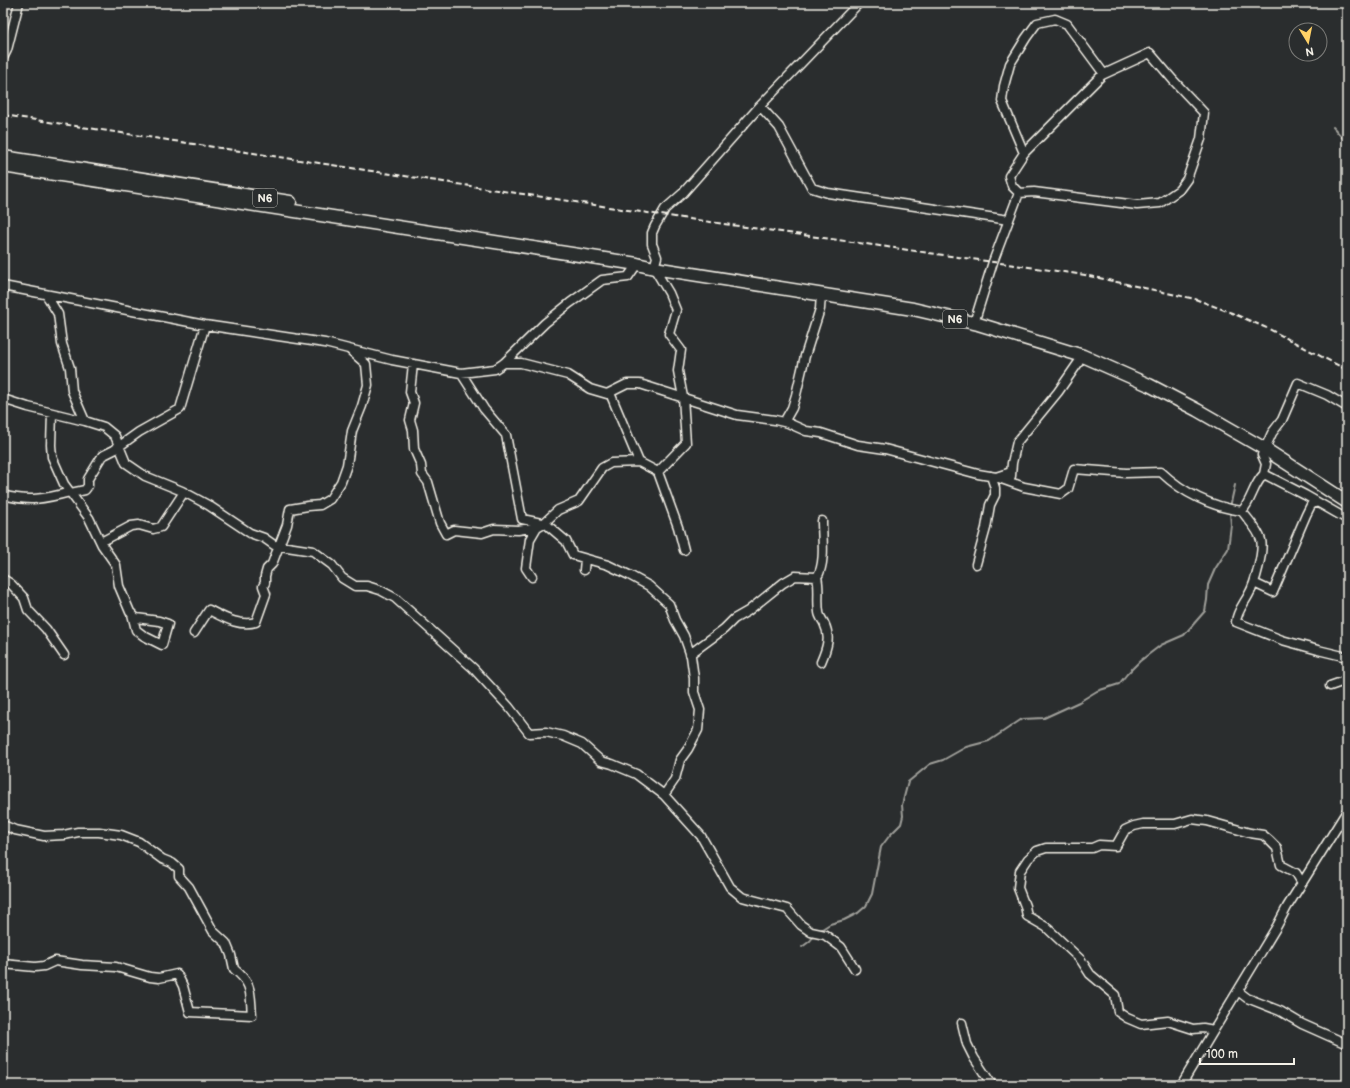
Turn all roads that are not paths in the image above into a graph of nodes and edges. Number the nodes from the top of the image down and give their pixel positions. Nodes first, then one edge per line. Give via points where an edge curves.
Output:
1 (19, 3) edge
2 (859, 3) edge
3 (3, 58) edge
4 (1104, 74) junction
5 (760, 106) junction
6 (1024, 153) junction
7 (3, 157) edge
8 (3, 166) edge
9 (1019, 193) junction
10 (1009, 220) junction
11 (526, 247) junction
12 (637, 264) junction
13 (654, 268) junction
14 (3, 286) edge
15 (821, 294) junction
16 (48, 296) junction
17 (974, 323) junction
18 (205, 325) junction
19 (349, 349) junction
20 (1083, 356) junction
21 (504, 362) junction
22 (413, 364) junction
23 (461, 373) junction
24 (610, 392) junction
25 (683, 397) junction
26 (3, 398) edge
27 (1347, 407) edge
28 (52, 413) junction
29 (85, 421) junction
30 (784, 422) junction
31 (118, 446) junction
32 (1265, 449) junction
33 (639, 462) junction
34 (658, 472) junction
35 (1011, 472) junction
36 (1264, 474) junction
37 (994, 477) junction
38 (1014, 483) junction
39 (71, 492) junction
40 (184, 492) junction
41 (3, 495) edge
42 (1316, 502) junction
43 (1347, 502) edge
44 (1242, 511) junction
45 (1347, 519) edge
46 (822, 521) dead end
47 (541, 525) junction
48 (101, 542) junction
49 (278, 546) junction
50 (684, 550) dead end
51 (584, 559) junction
52 (976, 564) dead end
53 (584, 570) dead end
54 (532, 577) dead end
55 (817, 577) junction
56 (3, 579) edge
57 (1254, 583) junction
58 (132, 614) junction
59 (194, 633) dead end
60 (690, 654) junction
61 (64, 655) dead end
62 (1347, 657) edge
63 (821, 662) dead end
64 (1347, 680) edge
65 (1330, 686) dead end
66 (664, 795) junction
67 (1347, 811) edge
68 (3, 825) edge
69 (1302, 883) junction
70 (3, 964) edge
71 (855, 969) dead end
72 (1238, 991) junction
73 (962, 1023) dead end
74 (1214, 1030) junction
75 (1347, 1044) edge
76 (992, 1085) edge
77 (1182, 1085) edge

1 - 3 street
2 - 5 street
4 - 6 street
4 - 6 street via 1067,24 1055,19 1037,23 1010,64 1002,101
4 - 9 street via 1150,53 1204,113 1201,140 1187,179 1179,190 1160,203 1137,205 1034,192
5 - 10 street via 779,128 812,188 828,193
5 - 13 street via 683,194 661,215 654,226 651,239 657,257
6 - 9 street via 1009,176 1012,186
7 - 11 highway, N6 via 436,225
8 - 11 highway, N6
9 - 10 street
10 - 17 street
11 - 12 highway, N6
12 - 13 highway, N6
12 - 21 street via 628,277 602,280 570,303
13 - 15 highway, N6
13 - 25 street via 676,310 669,334 681,350 678,371
14 - 16 street
15 - 17 highway, N6 via 914,309
15 - 30 street via 820,309 796,395
16 - 18 street
16 - 29 street via 58,314 62,344 70,368 72,391
17 - 20 highway, N6
18 - 19 street
18 - 31 street via 180,409
19 - 22 street
19 - 49 street via 366,364 368,385 352,431 347,465 341,482 330,499 320,505 290,509 287,525
20 - 32 highway, N6 via 1149,385
20 - 35 street via 1058,392 1017,442
21 - 23 street via 495,369
21 - 24 street via 521,363 568,375 590,389 607,394
22 - 23 street
22 - 47 street via 410,392 414,403 410,420 414,449 446,534 454,530 482,533
23 - 47 street via 484,409 506,435 522,518
24 - 25 street via 626,384 640,384
24 - 33 street
25 - 30 street via 737,415
25 - 34 street via 686,443
26 - 28 street
27 - 32 street via 1298,383 1282,420 1272,432
28 - 29 street
28 - 39 street via 52,457 64,484
29 - 31 street via 104,427 115,436
30 - 37 street via 806,431 822,433 858,445 885,449
31 - 39 street via 102,456 88,479 85,490
31 - 40 street via 126,463 144,476
32 - 36 street via 1262,455 1266,464
32 - 43 highway, N6
33 - 34 street
33 - 47 street via 611,463 602,468 579,501 558,510
34 - 50 street
35 - 37 street
35 - 38 street
36 - 42 street
36 - 44 street via 1258,480 1248,505
37 - 38 street
37 - 52 street via 995,495
38 - 44 street via 1062,494 1068,489 1074,469 1126,473 1161,472 1198,498 1227,509
39 - 41 street via 33,500 18,500
39 - 48 street via 89,518
40 - 48 street via 161,527 153,529 139,525 131,526
40 - 49 street via 250,533
42 - 45 street
42 - 57 street via 1311,505 1306,515 1272,592
44 - 57 street via 1261,541
46 - 55 street via 821,571
47 - 51 street via 546,524 566,541 573,556
47 - 54 street via 530,539 526,568
48 - 58 street via 116,565 119,586
49 - 59 street via 265,576 263,586 266,594 256,622 250,624 233,621 209,610
49 - 66 street via 313,552 355,586 367,586 395,598 473,668 529,733 546,732 582,744 601,761 636,774
51 - 53 street
51 - 60 street via 608,565 650,586 669,604
55 - 60 street via 795,576 783,583
55 - 63 street via 819,614 829,637
56 - 61 street via 24,598 28,610 46,629
57 - 62 street via 1236,622 1282,640
58 - 58 street via 136,618 168,624 162,645 136,630
60 - 66 street via 694,692 700,710 698,730 680,760 675,779
64 - 65 street
66 - 71 street via 701,836 730,887 742,897 787,909 811,932 825,935 841,947
67 - 69 street
68 - 70 street via 44,836 78,832 121,835 139,842 172,863 189,887 213,931 226,943 234,969 249,985 252,1015 190,1012 177,974 159,978 116,967 55,961 35,967
69 - 72 street
69 - 74 street via 1296,873 1281,865 1277,848 1263,835 1192,819 1175,824 1134,826 1125,830 1116,846 1046,848 1037,851 1020,871 1018,888 1027,916 1046,927 1081,960 1090,974 1115,995 1118,1012 1141,1024 1168,1021 1193,1028
72 - 74 street
72 - 75 street via 1247,998
73 - 76 street via 967,1044
74 - 77 street

